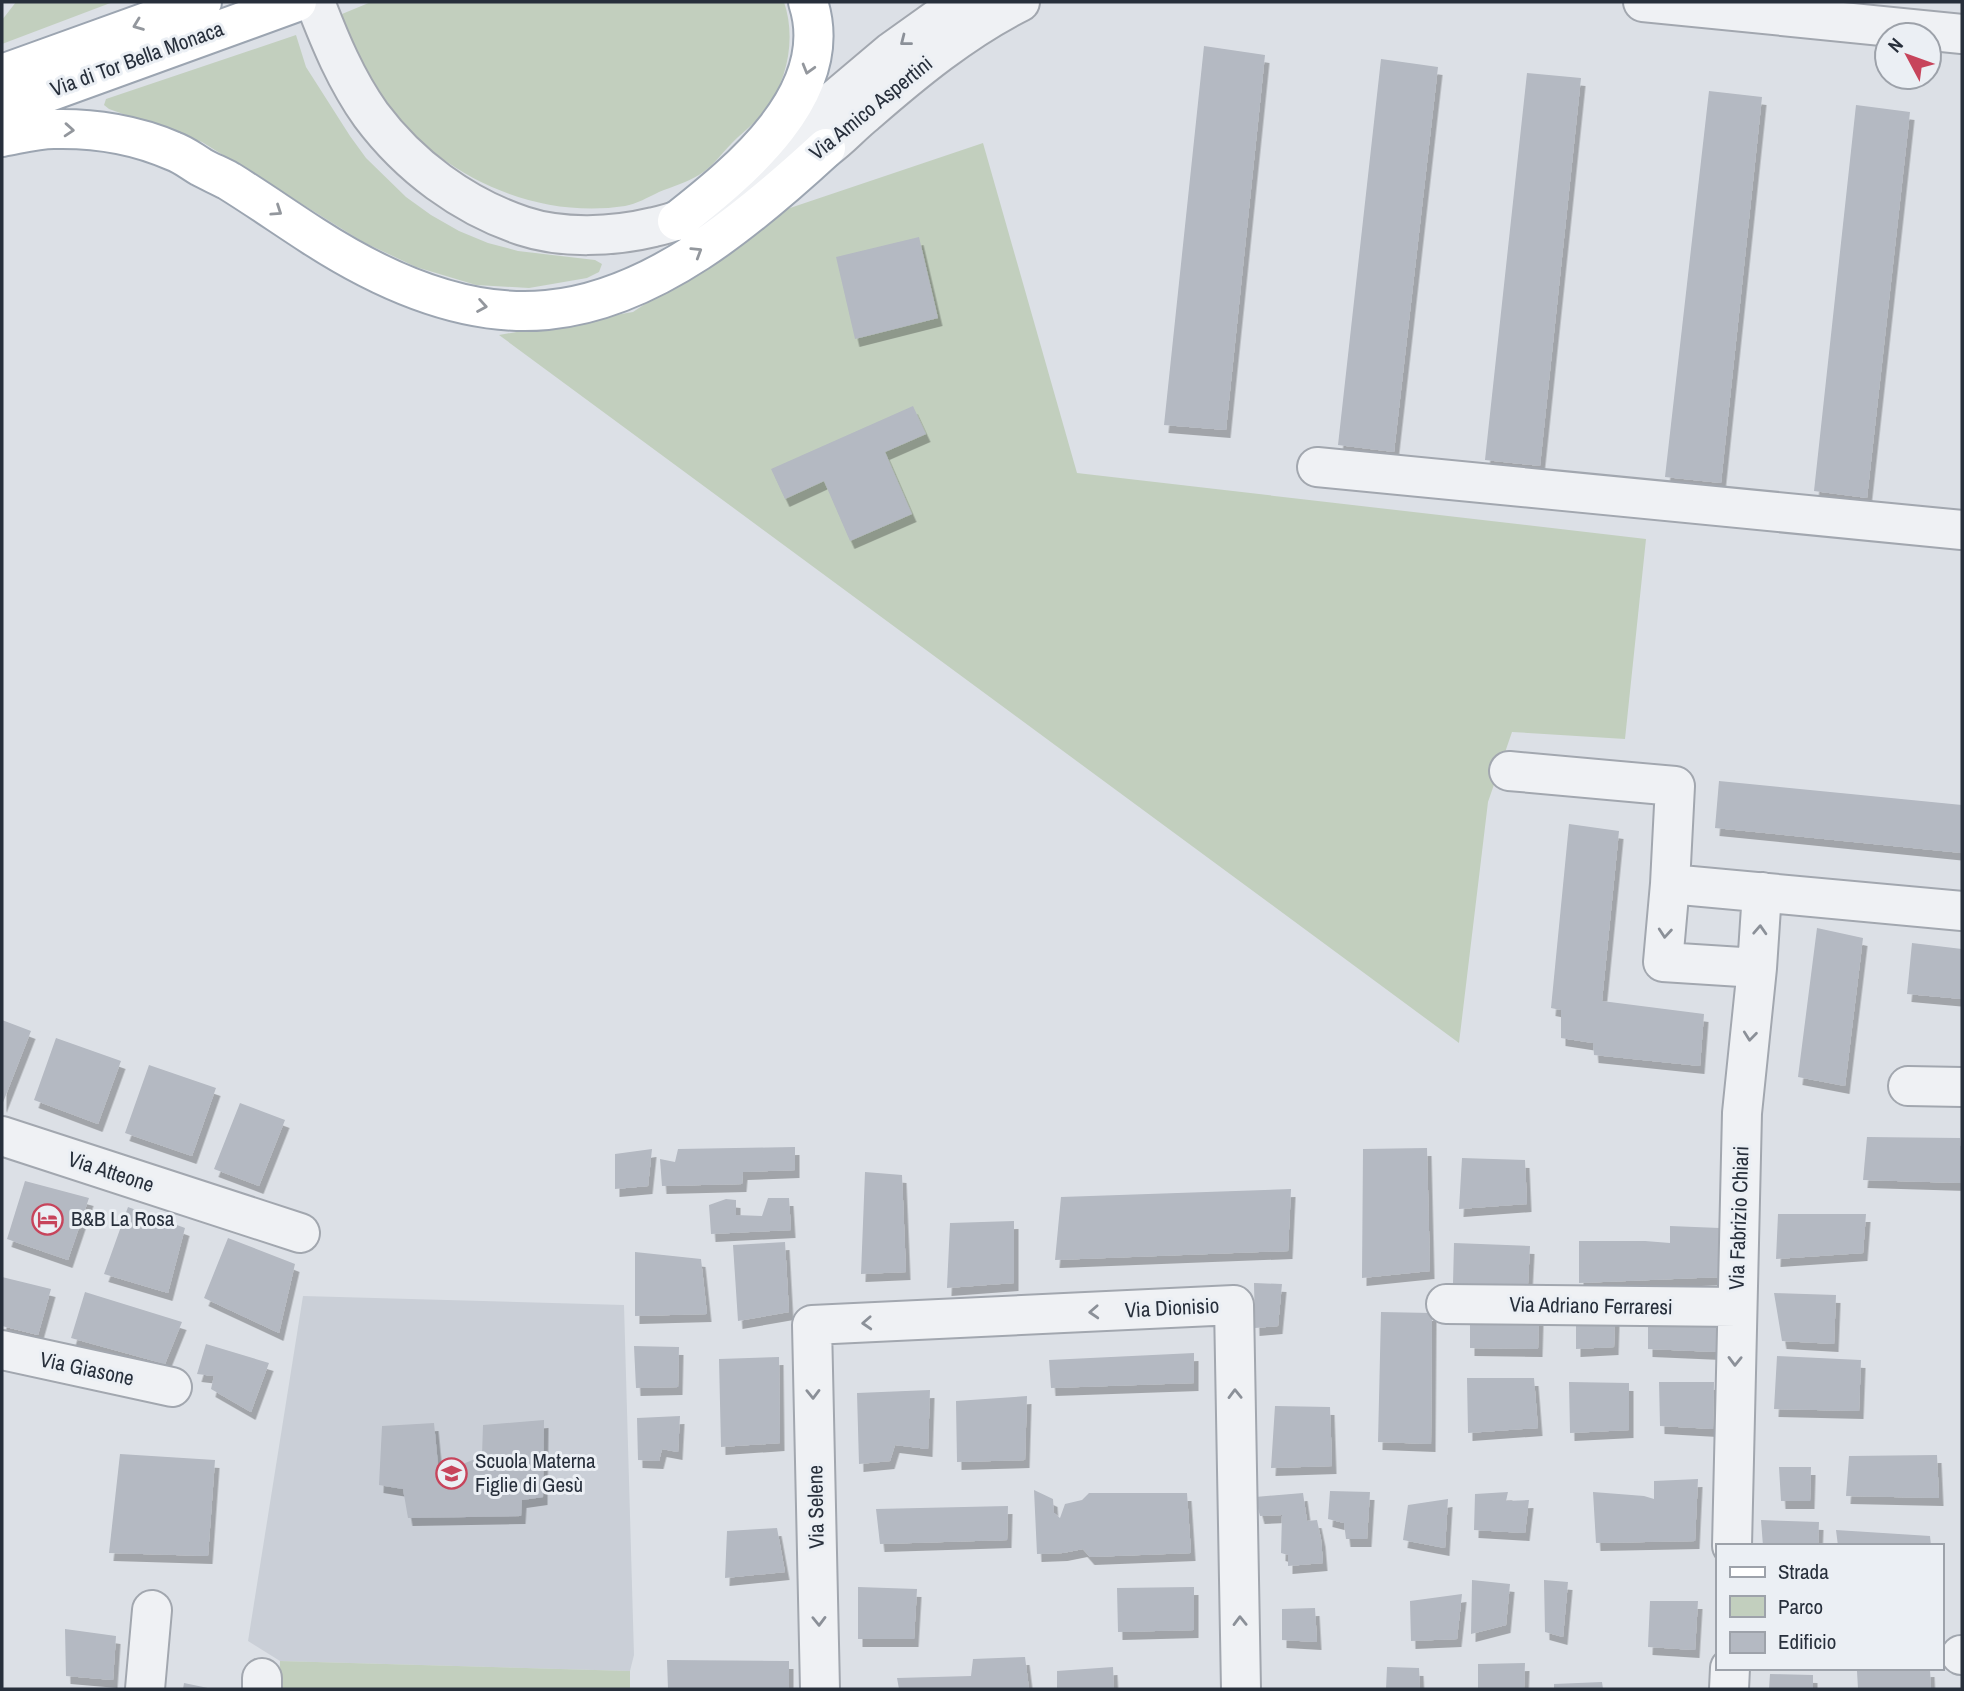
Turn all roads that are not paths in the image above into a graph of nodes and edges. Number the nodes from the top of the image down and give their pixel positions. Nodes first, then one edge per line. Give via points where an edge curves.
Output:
1 (202, 2) edge
2 (315, 2) edge
3 (808, 2) edge
4 (961, 2) edge
5 (1020, 2) edge
6 (1643, 2) edge
7 (285, 6) edge
8 (1948, 22) edge
9 (2, 74) edge
10 (2, 108) edge
11 (2, 136) edge
12 (827, 148) junction
13 (677, 221) junction
14 (1317, 467) dead end
15 (1962, 530) edge
16 (1509, 771) dead end
17 (1670, 884) junction
18 (1762, 891) junction
19 (1962, 911) edge
20 (1757, 968) junction
21 (1908, 1086) dead end
22 (1962, 1087) edge
23 (2, 1136) edge
24 (300, 1233) dead end
25 (1446, 1304) dead end
26 (1737, 1307) junction
27 (812, 1325) joint
28 (2, 1350) edge
29 (172, 1387) dead end
30 (1732, 1544) edge
31 (152, 1610) dead end
32 (1730, 1670) edge
33 (145, 1689) edge
34 (820, 1689) edge
35 (1241, 1689) edge
36 (1729, 1689) edge

1 -> 9 main road, Via di Tor Bella Monaca
2 - 13 street, Via Amico Aspertini via 348,78 377,122 426,173 464,199 522,226 557,233 619,232
3 -> 13 main road via 814,29 811,61 790,107 757,151
4 -> 13 street, Via Amico Aspertini via 891,52 755,167
5 - 12 street, Via Amico Aspertini via 945,50
6 - 8 street
7 - 10 main road, Via di Tor Bella Monaca
11 -> 12 main road via 68,129 156,144 191,159 391,279 454,301 519,311 580,304 628,289 663,271 710,244
12 - 13 street, Via Amico Aspertini via 755,188
14 - 15 street
16 - 17 street via 1675,786
17 - 18 street
17 -> 20 street via 1662,962
18 - 19 street
20 -> 18 street, Via Fabrizio Chiari
20 -> 26 street, Via Fabrizio Chiari via 1742,1114
21 - 22 street
23 - 24 street, Via Atteone
25 - 26 street, Via Adriano Ferraresi
26 -> 30 street, Via Fabrizio Chiari
27 -> 34 street, Via Selene
35 -> 27 street, Via Dionisio via 1234,1305
28 - 29 street, Via Giasone
31 - 33 street
32 - 36 street

